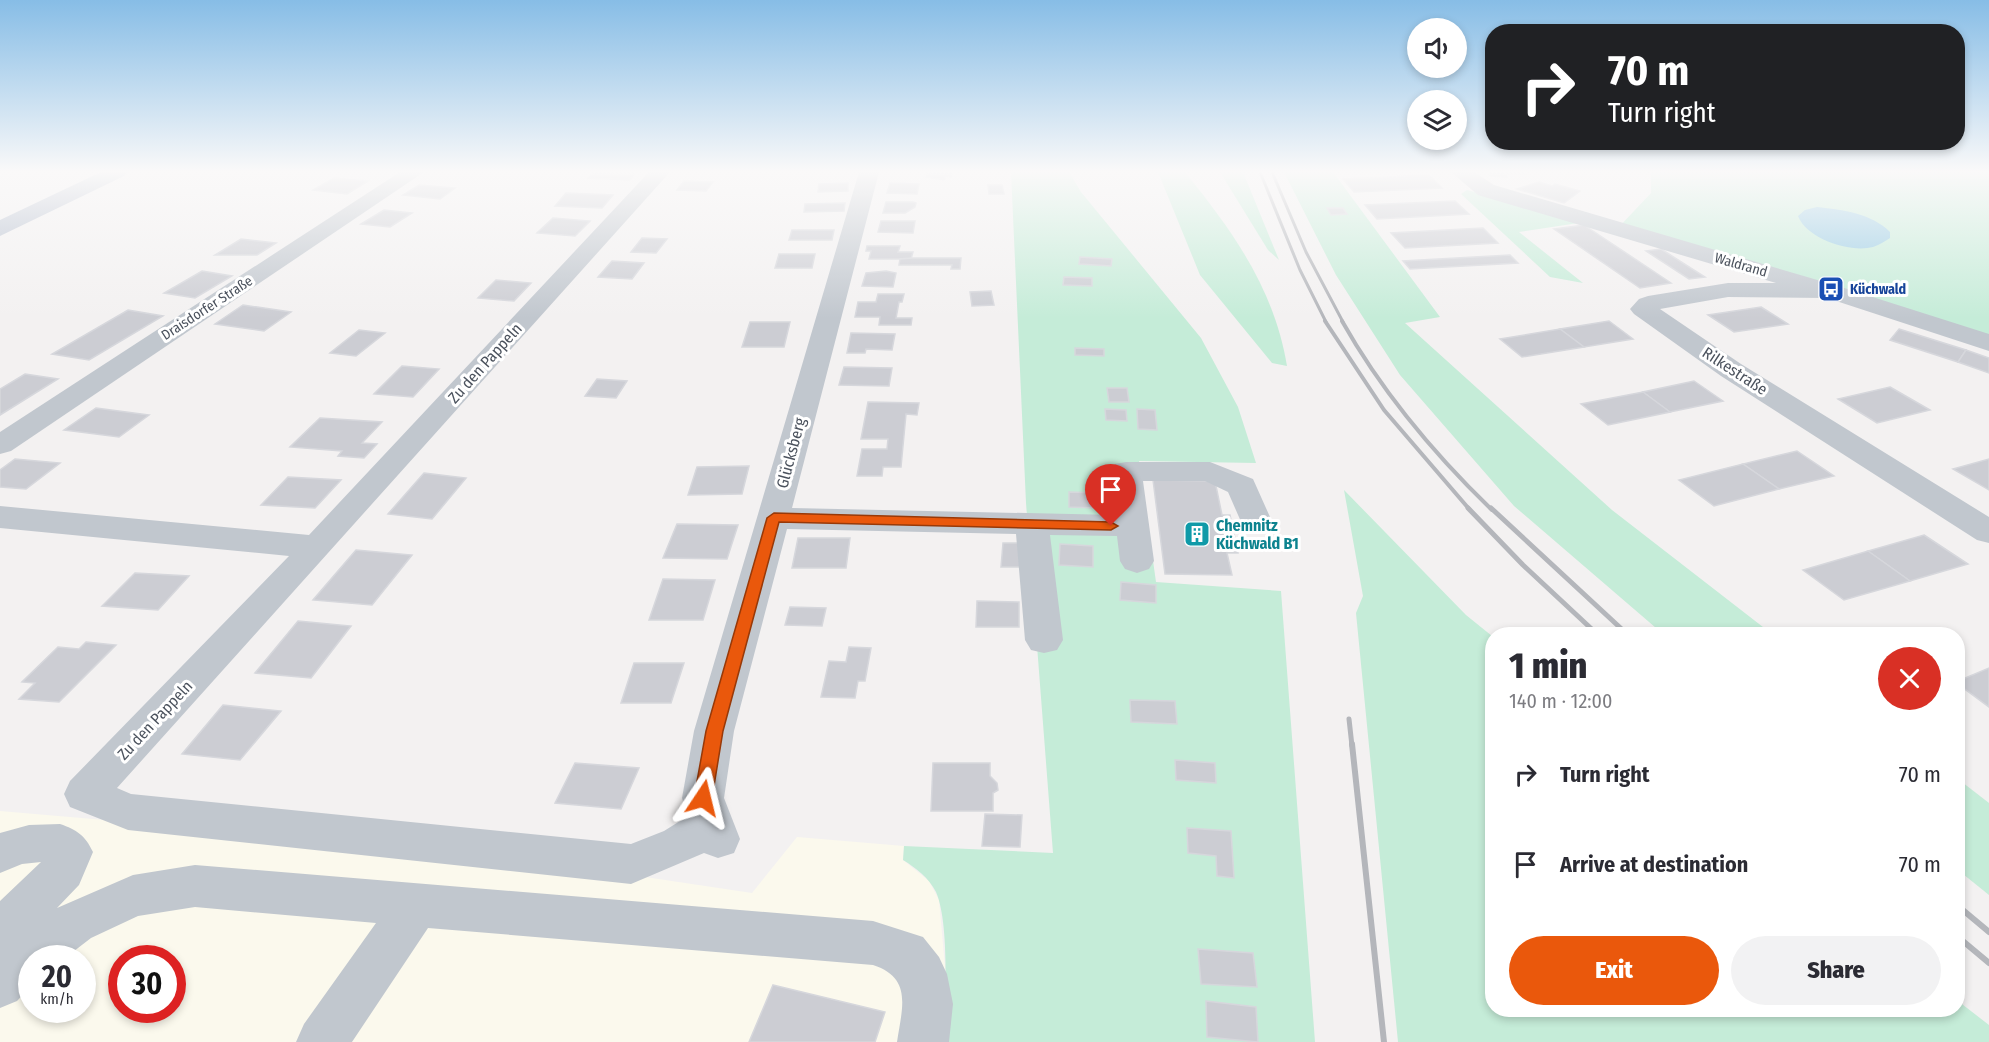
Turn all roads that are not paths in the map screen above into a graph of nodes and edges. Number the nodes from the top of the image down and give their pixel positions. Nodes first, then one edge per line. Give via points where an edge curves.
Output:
1 (17, 221) edge
2 (340, 221) edge
3 (616, 221) edge
4 (856, 221) edge
5 (1590, 221) edge
6 (0, 229) edge
7 (1829, 291) junction
8 (1989, 343) edge
9 (0, 445) edge
10 (0, 517) edge
11 (1254, 517) dead end
12 (774, 518) junction
13 (1032, 524) junction
14 (1133, 526) junction
15 (1989, 532) edge
16 (317, 547) junction
17 (1137, 561) dead end
18 (1044, 640) dead end
19 (715, 831) joint
20 (0, 853) edge
21 (416, 906) junction
22 (0, 933) edge
23 (0, 984) edge
24 (322, 1042) edge
25 (923, 1042) edge

1 - 6 main road
2 - 9 street, Draisdorfer Straße
3 - 16 street, Zu den Pappeln
4 - 12 street, Glücksberg
5 - 7 street, Waldrand
7 - 8 street, Waldrand
7 - 15 street, Rilkestraße via 1728,290 1648,303 1643,309 1731,370
10 - 16 street
11 - 14 street via 1242,486 1210,472 1126,471
12 - 13 street
12 - 19 street, Glücksberg via 714,731 703,798
13 - 14 street
13 - 18 street
14 - 17 street
16 - 19 street, Zu den Pappeln via 85,794 128,812 631,864
20 - 22 street via 15,845 35,842 60,843 71,852 63,871
21 - 23 street via 195,886 133,896 74,923
21 - 24 street
21 - 25 street via 873,943 906,953 922,974 928,1004

